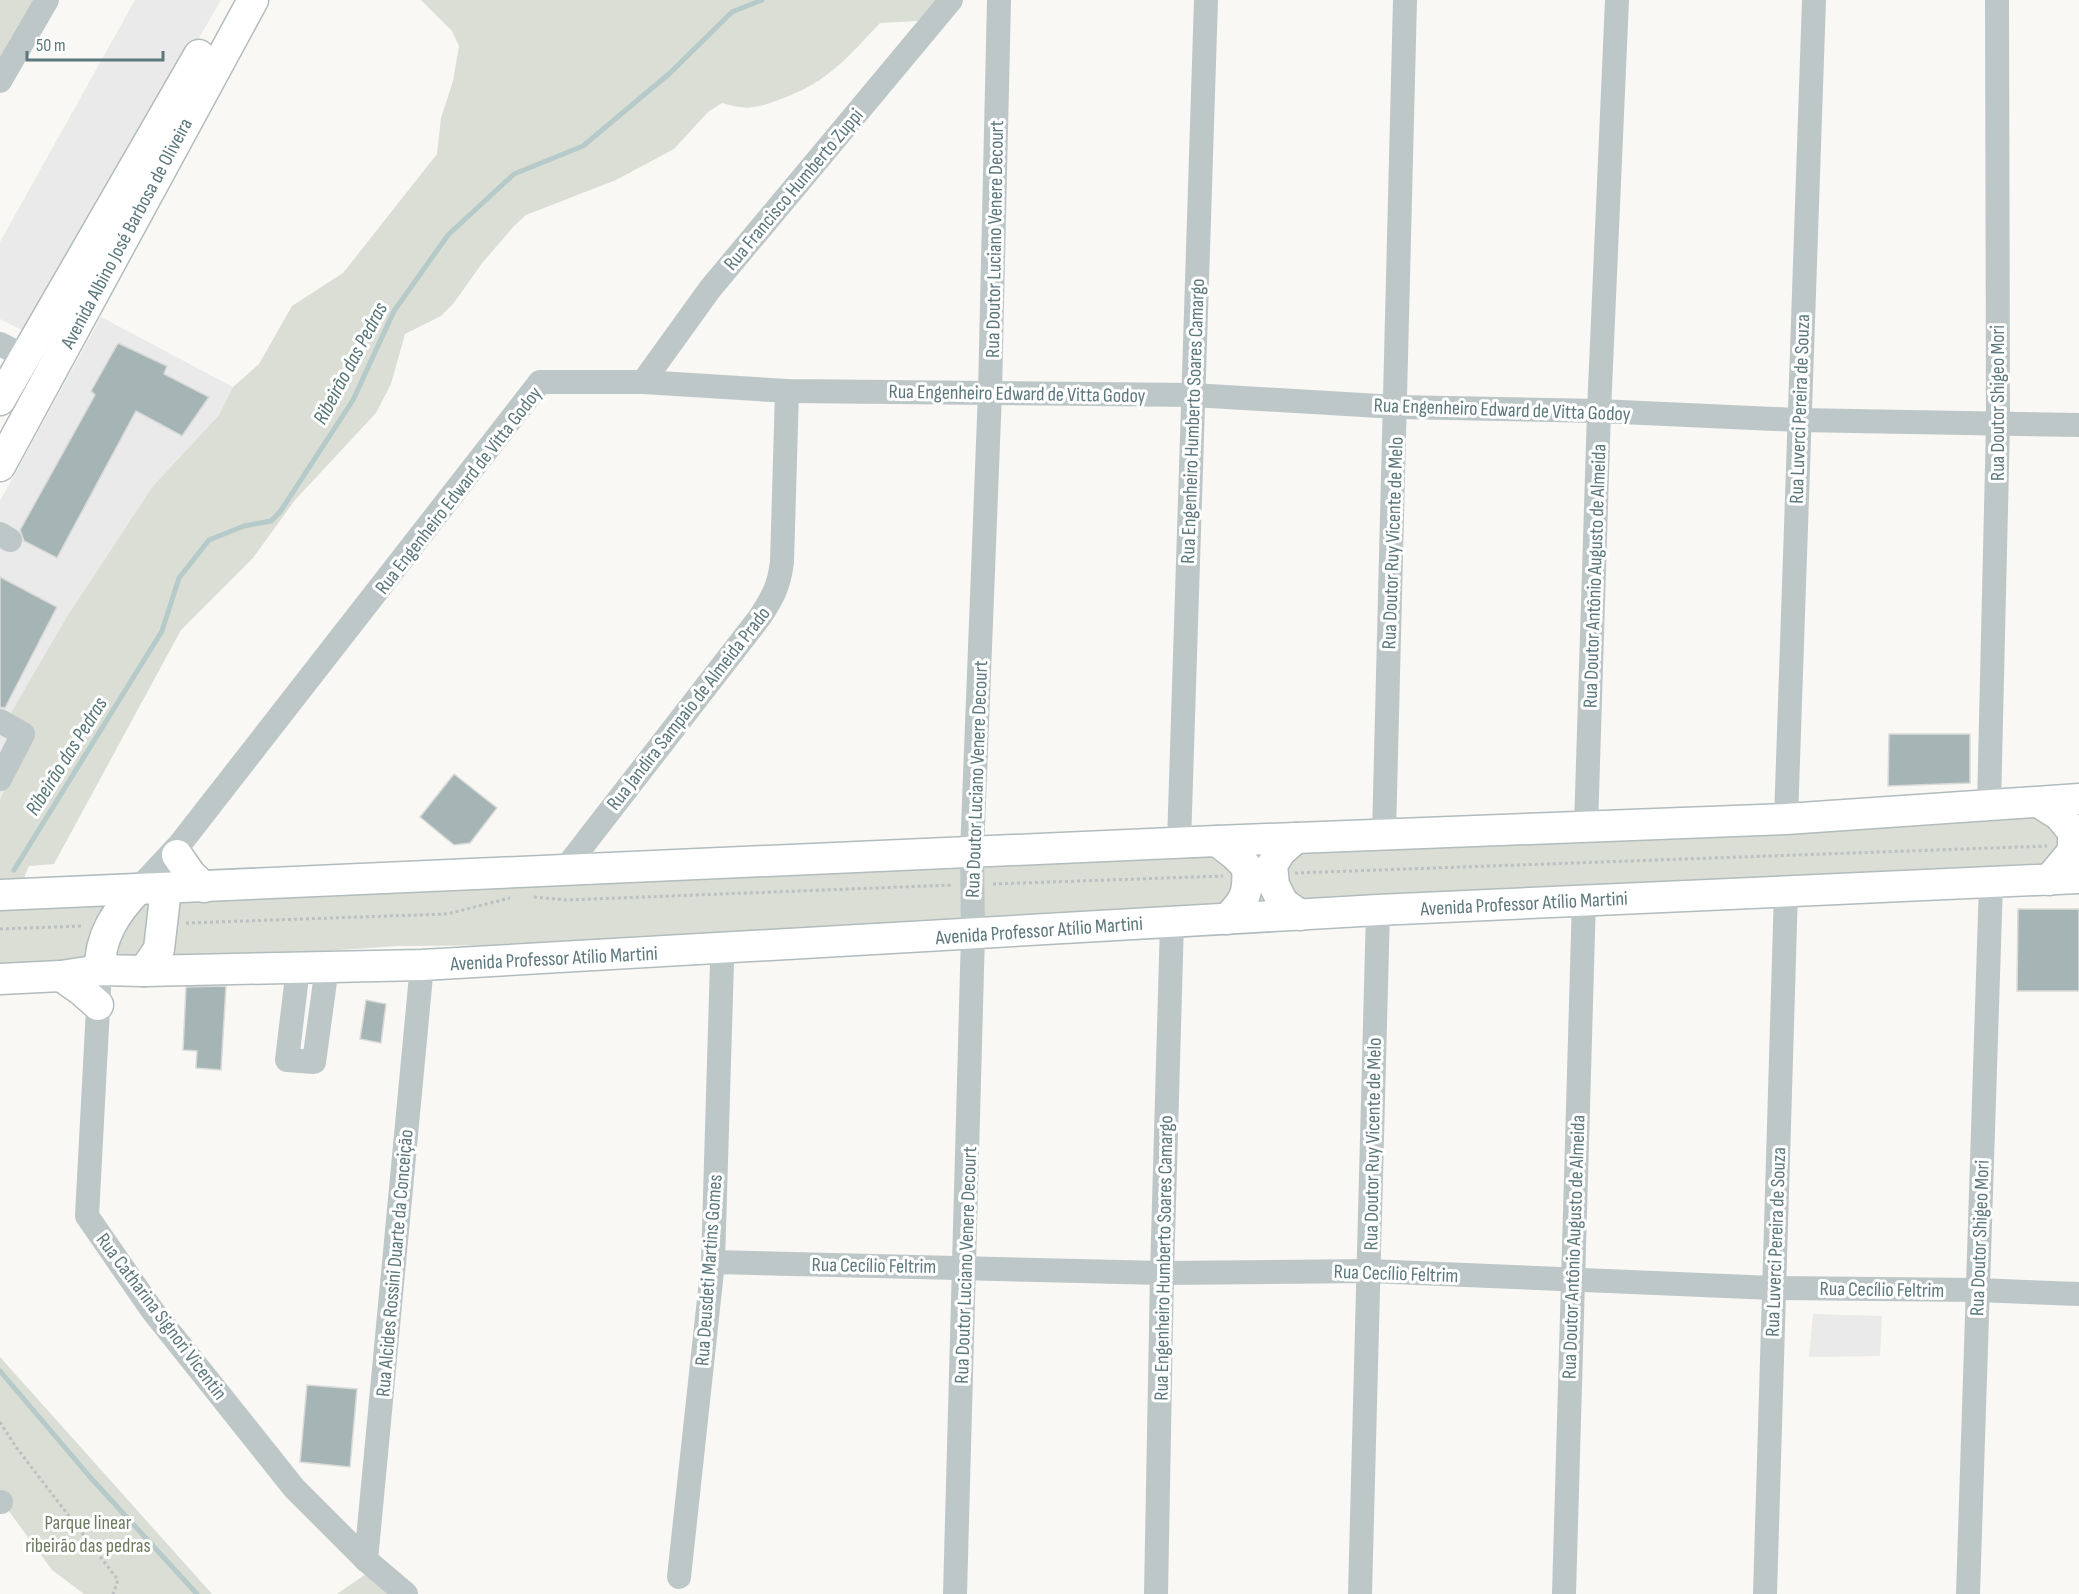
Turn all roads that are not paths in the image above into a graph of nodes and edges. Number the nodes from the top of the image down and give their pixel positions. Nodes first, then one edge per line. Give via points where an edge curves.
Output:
1 (47, 0) edge
2 (231, 0) edge
3 (253, 0) edge
4 (951, 0) edge
5 (999, 0) edge
6 (1206, 0) edge
7 (1405, 0) edge
8 (1617, 0) edge
9 (1814, 0) edge
10 (1997, 0) edge
11 (0, 81) edge
12 (12, 351) edge
13 (643, 382) junction
14 (787, 391) junction
15 (990, 393) junction
16 (1193, 395) junction
17 (0, 400) edge
18 (1396, 407) junction
19 (1599, 411) junction
20 (1798, 420) junction
21 (1998, 424) junction
22 (2079, 425) edge
23 (0, 466) edge
24 (0, 721) edge
25 (0, 779) edge
26 (2079, 799) edge
27 (2040, 803) junction
28 (1989, 805) junction
29 (1786, 819) junction
30 (1586, 827) junction
31 (1384, 834) junction
32 (1296, 838) junction
33 (1216, 841) junction
34 (1179, 843) junction
35 (178, 849) junction
36 (972, 852) junction
37 (564, 870) junction
38 (1260, 875) junction
39 (2079, 878) edge
40 (2049, 879) junction
41 (1991, 883) junction
42 (204, 887) junction
43 (152, 889) junction
44 (1786, 891) junction
45 (0, 895) edge
46 (1584, 899) junction
47 (1378, 910) junction
48 (1300, 915) junction
49 (1227, 919) junction
50 (1172, 922) junction
51 (973, 934) junction
52 (722, 962) dead end
53 (422, 965) junction
54 (100, 970) junction
55 (144, 971) junction
56 (61, 976) junction
57 (0, 979) edge
58 (98, 1005) junction
59 (713, 1262) junction
60 (965, 1267) junction
61 (1369, 1271) junction
62 (1162, 1273) junction
63 (1572, 1281) junction
64 (1773, 1288) junction
65 (1977, 1290) junction
66 (2079, 1294) edge
67 (366, 1560) junction
68 (679, 1577) dead end
69 (406, 1594) edge
70 (955, 1594) edge
71 (1156, 1594) edge
72 (1360, 1594) edge
73 (1564, 1594) edge
74 (1765, 1594) edge
75 (1968, 1594) edge

1 - 11 street
2 - 12 main road, Avenida Albino José Barbosa de Oliveira
3 - 23 main road, Avenida Albino José Barbosa de Oliveira
4 - 13 street, Rua Francisco Humberto Zuppi via 710,289
5 - 15 street, Rua Doutor Luciano Venere Decourt
6 - 16 street, Rua Engenheiro Humberto Soares Camargo
7 - 18 street, Rua Doutor Ruy Vicente de Melo
8 - 19 street, Rua Doutor Antônio Augusto de Almeida
9 - 20 street, Rua Luverci Pereira de Souza
10 - 21 street, Rua Doutor Shigeo Mori
12 - 17 main road, Avenida Albino José Barbosa de Oliveira
13 - 14 street, Rua Engenheiro Edward de Vitta Godoy
13 - 35 street, Rua Engenheiro Edward de Vitta Godoy via 540,382
14 - 15 street, Rua Engenheiro Edward de Vitta Godoy
14 - 37 street, Rua Jandira Sampaio de Almeida Prado via 782,562 773,598
15 - 16 street, Rua Engenheiro Edward de Vitta Godoy
15 - 36 street, Rua Doutor Luciano Venere Decourt
16 - 18 street, Rua Engenheiro Edward de Vitta Godoy
16 - 34 street, Rua Engenheiro Humberto Soares Camargo
18 - 19 street, Rua Engenheiro Edward de Vitta Godoy
18 - 31 street, Rua Doutor Ruy Vicente de Melo
19 - 20 street, Rua Engenheiro Edward de Vitta Godoy
19 - 30 street, Rua Doutor Antônio Augusto de Almeida
20 - 21 street, Rua Engenheiro Edward de Vitta Godoy
20 - 29 street, Rua Luverci Pereira de Souza
21 - 22 street, Rua Engenheiro Edward de Vitta Godoy
21 - 28 street, Rua Doutor Shigeo Mori
24 - 25 street via 23,734
26 - 27 main road
27 - 28 main road
27 - 40 main road via 2060,815 2073,832 2073,851
28 - 29 main road
29 - 30 main road
30 - 31 main road
31 - 32 main road
32 - 33 main road
32 - 38 main road
33 - 34 main road
33 - 38 main road
34 - 36 main road
35 - 42 main road via 191,875
35 - 43 street, Rua Engenheiro Edward de Vitta Godoy
36 - 37 main road
36 - 51 street, Rua Doutor Luciano Venere Decourt
37 - 42 main road
38 - 48 main road via 1274,885 1283,903
38 - 49 main road via 1248,884 1242,904
39 - 40 main road, Avenida Professor Atílio Martini
40 - 41 main road, Avenida Professor Atílio Martini
41 - 44 main road, Avenida Professor Atílio Martini
41 - 65 street, Rua Doutor Shigeo Mori
42 - 43 main road
43 - 45 main road
43 - 54 main road via 124,903 109,926 100,955
43 - 55 main road via 162,924 159,949
44 - 46 main road, Avenida Professor Atílio Martini
44 - 64 street, Rua Luverci Pereira de Souza
46 - 47 main road, Avenida Professor Atílio Martini
46 - 63 street, Rua Doutor Antônio Augusto de Almeida
47 - 48 main road, Avenida Professor Atílio Martini
47 - 61 street, Rua Doutor Ruy Vicente de Melo
48 - 49 main road, Avenida Professor Atílio Martini
49 - 50 main road, Avenida Professor Atílio Martini
50 - 51 main road, Avenida Professor Atílio Martini
50 - 62 street, Rua Engenheiro Humberto Soares Camargo
51 - 53 main road, Avenida Professor Atílio Martini
51 - 60 street, Rua Doutor Luciano Venere Decourt
52 - 59 street, Rua Deusdeti Martins Gomes
53 - 55 main road, Avenida Professor Atílio Martini
53 - 67 street, Rua Alcides Rossini Duarte da Conceição
54 - 55 main road, Avenida Professor Atílio Martini
54 - 56 main road, Avenida Professor Atílio Martini
54 - 58 street, Rua Catharina Signori Vicentin
56 - 57 main road, Avenida Professor Atílio Martini
56 - 58 main road
58 - 67 street, Rua Catharina Signori Vicentin via 87,1216 152,1310 294,1488
59 - 60 street, Rua Cecílio Feltrim
59 - 68 street, Rua Deusdeti Martins Gomes
60 - 62 street, Rua Cecílio Feltrim
60 - 70 street, Rua Doutor Luciano Venere Decourt
61 - 62 street, Rua Cecílio Feltrim
61 - 63 street, Rua Cecílio Feltrim
61 - 72 street, Rua Doutor Ruy Vicente de Melo
62 - 71 street, Rua Engenheiro Humberto Soares Camargo
63 - 64 street, Rua Cecílio Feltrim
63 - 73 street, Rua Doutor Antônio Augusto de Almeida
64 - 65 street, Rua Cecílio Feltrim
64 - 74 street, Rua Luverci Pereira de Souza
65 - 66 street, Rua Cecílio Feltrim
65 - 75 street, Rua Doutor Shigeo Mori
67 - 69 street, Rua Catharina Signori Vicentin

